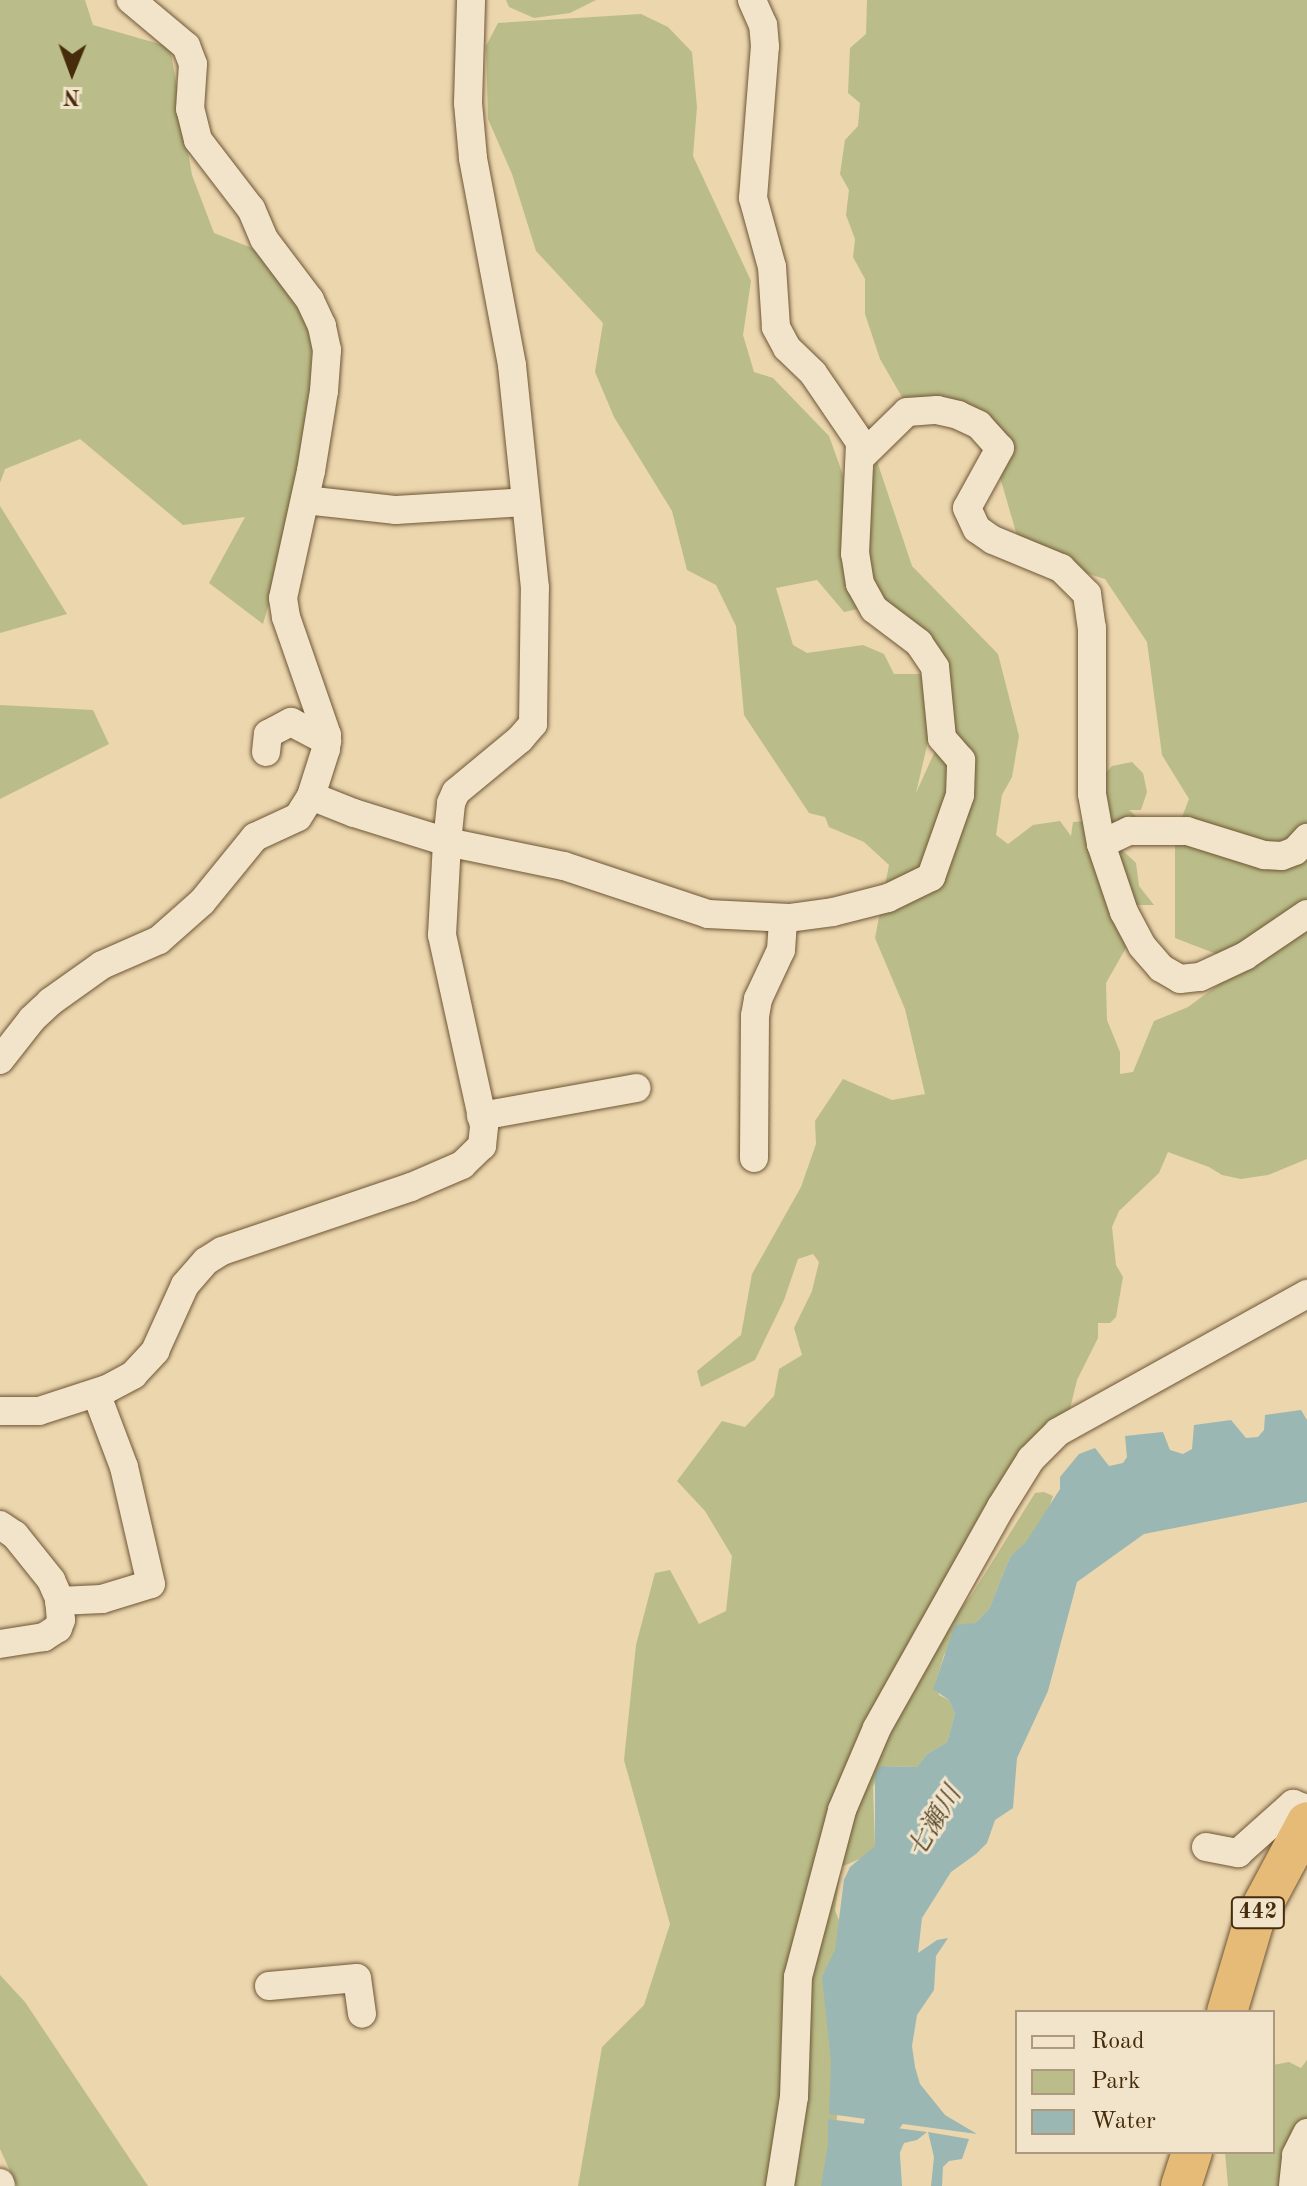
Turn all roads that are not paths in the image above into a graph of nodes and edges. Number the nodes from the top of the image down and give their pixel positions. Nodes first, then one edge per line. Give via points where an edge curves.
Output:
1 (131, 0) edge
2 (471, 0) edge
3 (752, 0) edge
4 (861, 457) junction
5 (305, 500) junction
6 (525, 502) junction
7 (327, 741) junction
8 (266, 752) dead end
9 (311, 796) junction
10 (1307, 838) edge
11 (447, 842) junction
12 (1101, 844) junction
13 (1307, 914) edge
14 (783, 918) junction
15 (0, 1060) edge
16 (637, 1088) dead end
17 (481, 1116) junction
18 (754, 1158) dead end
19 (1307, 1294) edge
20 (96, 1393) junction
21 (0, 1411) edge
22 (0, 1525) edge
23 (59, 1601) junction
24 (0, 1644) edge
25 (1307, 1809) edge
26 (1307, 1822) edge
27 (1206, 1847) dead end
28 (269, 1986) dead end
29 (1228, 2010) edge
30 (362, 2014) dead end
31 (1307, 2133) edge
32 (1191, 2154) edge
33 (780, 2186) edge
34 (1181, 2186) edge
35 (1293, 2186) edge

1 - 5 street via 186,46 193,64 190,109 198,140 247,201 264,239 310,300 322,326 327,350 324,391
2 - 6 street via 471,148 507,326
3 - 4 street via 765,46 753,198 772,267 776,327 860,442
4 - 12 street via 907,412 937,410 979,425 1000,448 967,508 977,529 1061,568 1087,594 1092,628 1092,794
4 - 14 street via 855,506 860,584 874,609 919,643 935,667 942,738 961,760 960,795 931,877 862,907
5 - 6 street via 396,510
5 - 7 street via 284,608
6 - 11 street via 535,588 535,715 528,732 456,792
7 - 8 street via 291,722 268,734
7 - 9 street
9 - 11 street
9 - 15 street via 298,817 255,837 202,902 159,940 102,965 43,1007
10 - 12 street via 1282,856 1187,831 1129,831
11 - 14 street via 550,862 698,912
11 - 17 street via 442,935
12 - 13 street via 1124,912 1142,946 1161,968 1180,979 1200,977 1245,956
14 - 18 street via 781,950 755,1016
16 - 17 street
17 - 20 street via 482,1146 462,1165 393,1194 239,1243 206,1261 185,1285 148,1361 124,1381
19 - 33 street via 1058,1432 1031,1459 1001,1507 890,1704 842,1810 798,1977 794,2097
20 - 21 street via 39,1411
20 - 23 street via 124,1467 151,1584 102,1599
22 - 23 street via 46,1572
23 - 24 street via 61,1620 54,1631
25 - 27 street via 1293,1804 1238,1853
26 - 29 highway, 442 via 1254,1921
28 - 30 street via 357,1978
31 - 35 street via 1296,2155
32 - 34 highway

